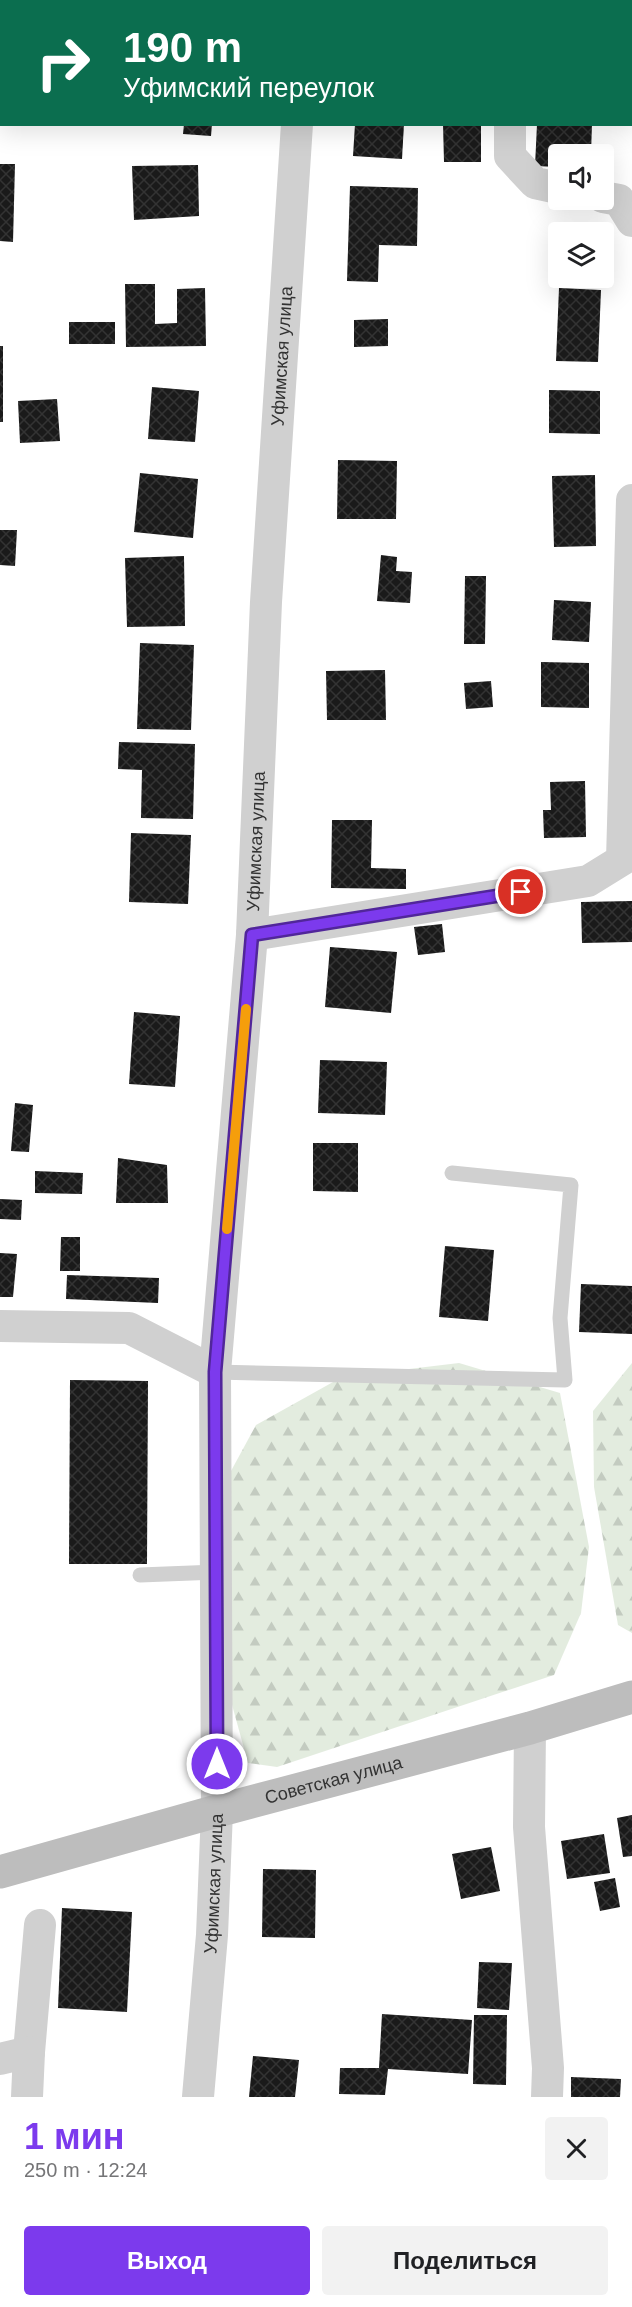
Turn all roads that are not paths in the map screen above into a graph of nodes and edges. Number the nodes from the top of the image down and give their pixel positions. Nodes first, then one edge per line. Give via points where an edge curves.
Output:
1 (297, 126) edge
2 (510, 126) edge
3 (548, 186) edge
4 (614, 199) edge
5 (632, 221) edge
6 (632, 500) edge
7 (252, 935) junction
8 (452, 1173) dead end
9 (0, 1326) edge
10 (215, 1372) junction
11 (217, 1572) junction
12 (140, 1575) dead end
13 (632, 1697) edge
14 (530, 1728) junction
15 (217, 1810) junction
16 (0, 1872) edge
17 (40, 1925) dead end
18 (14, 2056) edge
19 (27, 2097) edge
20 (198, 2097) edge
21 (547, 2097) edge

1 - 7 street, Уфимская улица via 266,602
2 - 3 street via 510,156 535,183
4 - 5 street via 619,200
6 - 7 street via 622,860 588,881
7 - 10 street, Уфимская улица
8 - 10 lane via 572,1185 560,1318 565,1380
9 - 10 street via 129,1328
10 - 11 street, Уфимская улица
11 - 12 lane
11 - 15 street, Уфимская улица
13 - 14 main road, Советская улица
14 - 15 main road, Советская улица
14 - 21 street via 529,1827
15 - 16 main road, Советская улица
15 - 20 street, Уфимская улица via 212,1935
17 - 18 street
18 - 19 street

